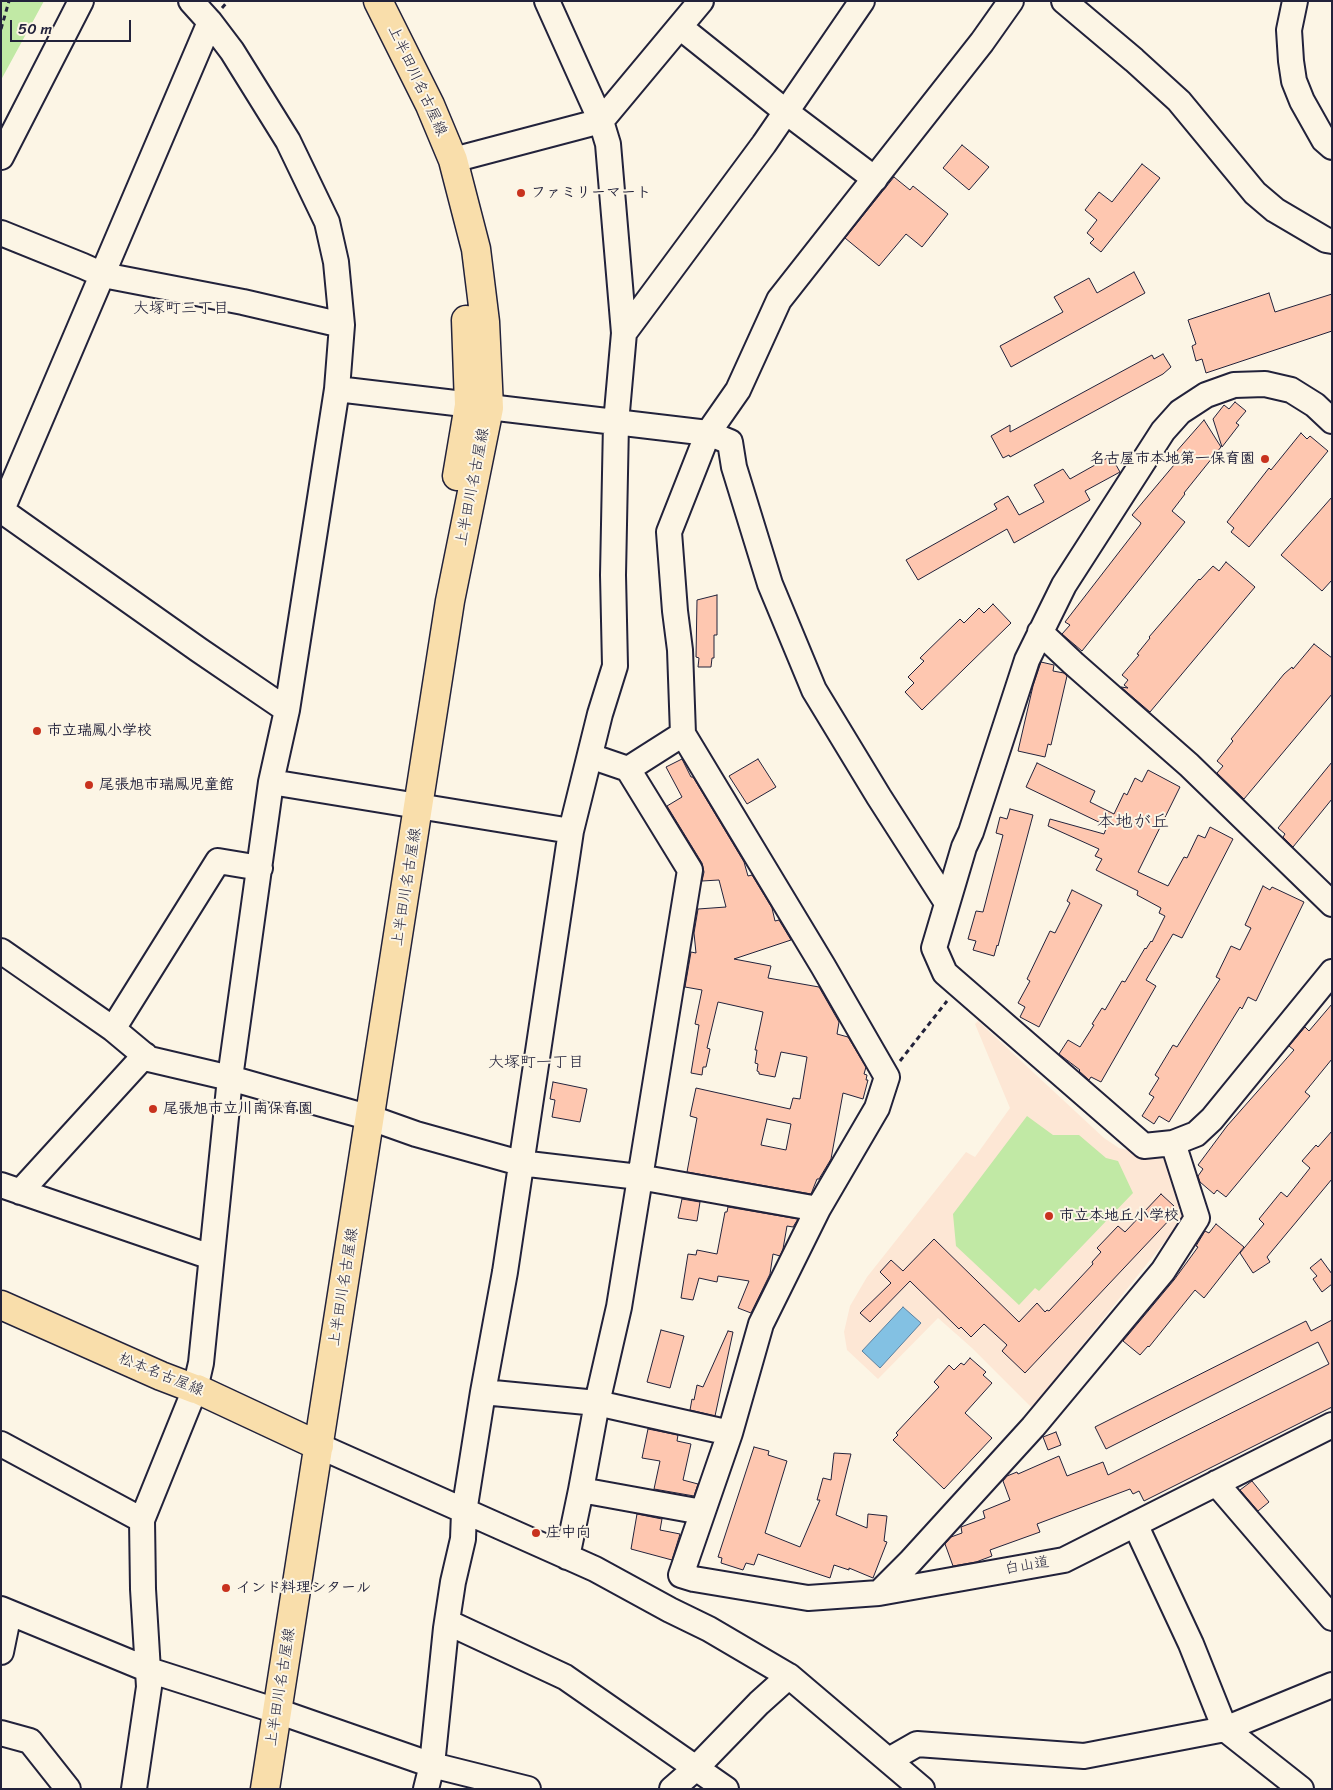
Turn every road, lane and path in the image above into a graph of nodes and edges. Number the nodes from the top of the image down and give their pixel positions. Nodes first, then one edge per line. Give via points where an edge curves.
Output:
1 (9, 1) edge
2 (81, 1) edge
3 (191, 1) edge
4 (361, 1) edge
5 (378, 1) edge
6 (547, 1) edge
7 (701, 1) edge
8 (862, 1) edge
9 (1011, 1) edge
10 (1064, 1) edge
11 (1295, 1) edge
12 (210, 22) junction
13 (680, 27) junction
14 (1, 28) edge
15 (785, 112) junction
16 (601, 121) junction
17 (1332, 147) edge
18 (1, 157) edge
19 (452, 160) junction
20 (875, 179) junction
21 (1, 233) edge
22 (1332, 241) edge
23 (103, 275) junction
24 (342, 325) junction
25 (624, 333) junction
26 (337, 389) junction
27 (479, 406) junction
28 (1332, 421) edge
29 (616, 423) junction
30 (708, 433) junction
31 (2, 511) edge
32 (1040, 632) junction
33 (287, 710) junction
34 (683, 734) junction
35 (590, 756) junction
36 (628, 769) junction
37 (271, 782) junction
38 (412, 805) junction
39 (571, 831) junction
40 (260, 868) junction
41 (947, 903) junction
42 (1332, 904) edge
43 (2, 953) edge
44 (1332, 972) edge
45 (959, 985) junction
46 (112, 1029) junction
47 (144, 1055) junction
48 (887, 1077) junction
49 (230, 1078) junction
50 (364, 1117) junction
51 (1172, 1143) junction
52 (520, 1163) junction
53 (640, 1177) junction
54 (11, 1188) edge
55 (818, 1210) junction
56 (212, 1257) junction
57 (1, 1305) edge
58 (195, 1389) junction
59 (483, 1392) junction
60 (597, 1403) junction
61 (1332, 1425) edge
62 (730, 1432) junction
63 (313, 1443) junction
64 (1, 1444) edge
65 (1216, 1483) junction
66 (581, 1490) junction
67 (464, 1512) junction
68 (702, 1512) junction
69 (142, 1520) junction
70 (1135, 1524) junction
71 (567, 1557) junction
72 (694, 1579) junction
73 (879, 1593) junction
74 (670, 1610) junction
75 (5, 1611) edge
76 (1332, 1618) edge
77 (447, 1622) junction
78 (1, 1652) edge
79 (149, 1670) junction
80 (789, 1676) junction
81 (1332, 1686) edge
82 (270, 1709) junction
83 (1225, 1729) junction
84 (1, 1733) edge
85 (889, 1760) junction
86 (432, 1765) junction
87 (696, 1768) junction
88 (68, 1789) edge
89 (134, 1789) edge
90 (252, 1789) edge
91 (265, 1789) edge
92 (426, 1789) edge
93 (528, 1789) edge
94 (672, 1789) edge
95 (726, 1789) edge
96 (922, 1789) edge
97 (1301, 1789) edge

1 - 14 path
2 - 18 street
3 - 12 street
4 - 27 main road, 上半田川名古屋線 via 415,105 452,213
5 - 19 main road, 上半田川名古屋線 via 430,106
6 - 16 street
7 - 13 street
8 - 15 street
9 - 20 street
10 - 22 street via 1179,101 1256,193 1275,210
11 - 17 street via 1289,30 1294,81 1324,140
12 - 23 street
12 - 24 street via 232,51 288,141 327,222 336,262
13 - 15 street
13 - 16 street
15 - 20 street
15 - 25 street
16 - 19 street
16 - 25 street via 608,144
19 - 27 main road, 上半田川名古屋線 via 476,249 485,322
20 - 30 street via 779,300 738,390
21 - 23 street
23 - 24 street
23 - 31 street
24 - 26 street
25 - 29 street
26 - 27 street
26 - 33 street
27 - 29 street
27 - 38 main road, 上半田川名古屋線 via 450,601
28 - 32 street via 1315,405 1291,390 1265,384 1234,385 1206,395 1180,412 1162,431 1069,577
29 - 30 street
29 - 35 street via 615,666
30 - 34 street via 669,532 680,650
30 - 41 street via 730,442 734,467 770,584 814,690
31 - 33 street
32 - 41 street via 1027,660
32 - 42 street via 1189,765
33 - 37 street
34 - 36 street
34 - 48 street
35 - 36 street
35 - 39 street
36 - 53 street via 690,870
37 - 38 street
37 - 40 street
38 - 39 street
38 - 50 main road, 上半田川名古屋線
39 - 52 street
40 - 46 street via 218,861
40 - 49 street
41 - 45 street via 934,948 945,974
43 - 46 street
44 - 51 street via 1212,1119 1196,1134
45 - 48 path
45 - 51 street via 1144,1146
46 - 47 street
47 - 49 street via 149,1059
47 - 54 street
48 - 55 street via 877,1108
49 - 50 street
49 - 56 street
50 - 52 street
50 - 63 main road, 上半田川名古屋線
51 - 73 street via 1197,1218 1163,1271 1033,1427
52 - 53 street
52 - 59 street via 505,1272
53 - 55 street
53 - 60 street via 619,1306
54 - 56 street
55 - 62 street via 761,1324
56 - 58 street via 201,1362
57 - 58 main road, 松本名古屋線
58 - 63 main road, 松本名古屋線
58 - 69 street
59 - 60 street
59 - 67 street
60 - 62 street
60 - 66 street
61 - 65 street, 白山道
62 - 68 street
63 - 67 street
63 - 82 main road, 上半田川名古屋線
64 - 69 street
65 - 70 street, 白山道
65 - 76 street
66 - 68 street
66 - 71 street
67 - 71 street
67 - 77 street via 463,1539
68 - 72 street via 681,1575
69 - 79 street
70 - 73 street, 白山道 via 1064,1560
70 - 83 street via 1191,1644
71 - 74 street
72 - 73 street, 白山道 via 808,1598
72 - 74 street
74 - 80 street
75 - 78 street
75 - 79 street
77 - 86 street
77 - 87 street via 565,1677
79 - 82 street
79 - 89 street
80 - 85 street
80 - 87 street via 759,1702
81 - 83 street
82 - 86 street
82 - 90 main road, 上半田川名古屋線
82 - 91 main road, 上半田川名古屋線
83 - 85 street via 1084,1756 917,1744
83 - 97 street
84 - 88 street via 30,1740
85 - 96 street
86 - 92 street
86 - 93 street
87 - 94 street
87 - 95 street

